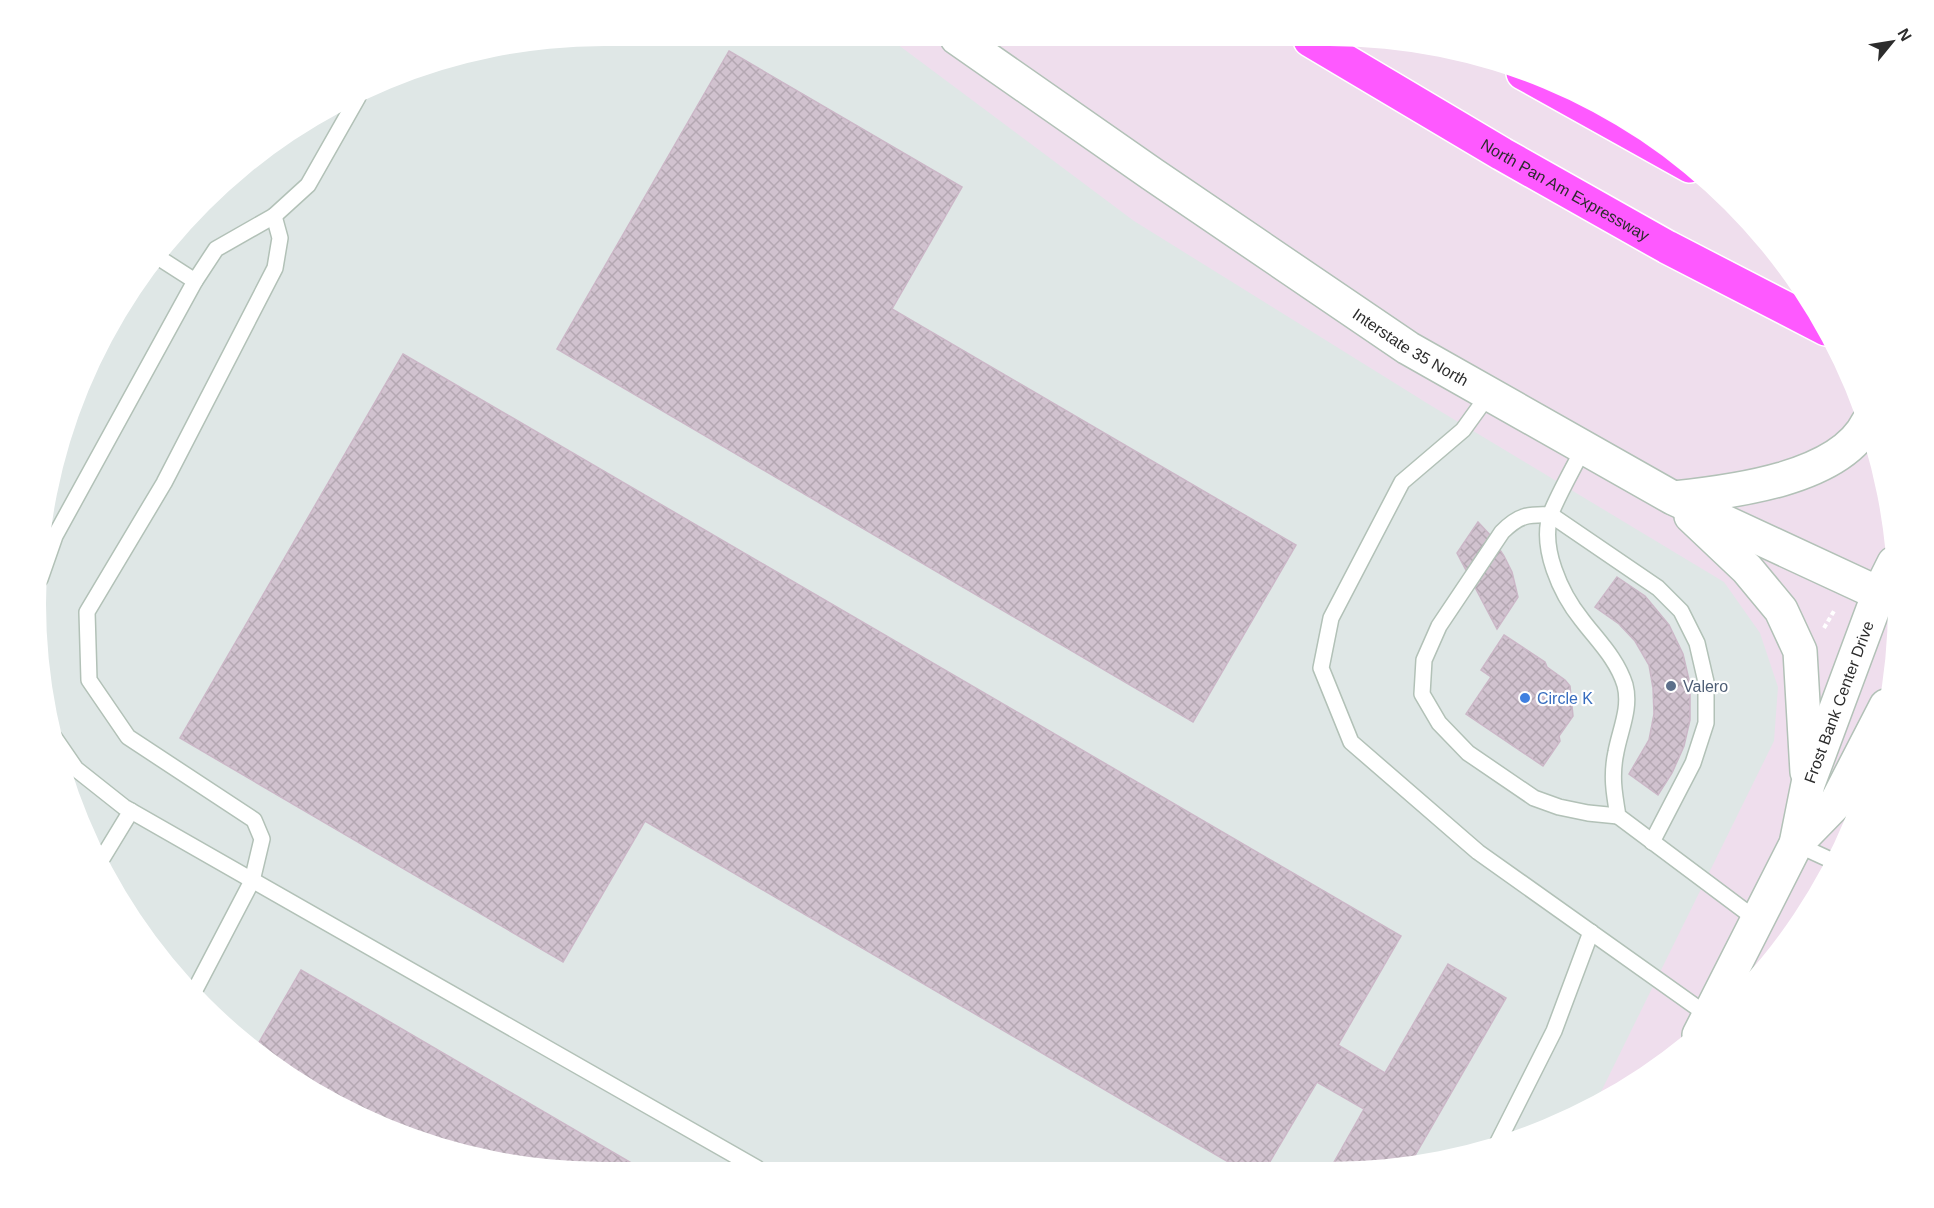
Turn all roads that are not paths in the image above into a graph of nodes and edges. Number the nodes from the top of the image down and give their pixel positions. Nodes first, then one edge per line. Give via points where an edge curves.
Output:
1 (968, 46) edge
2 (1320, 46) edge
3 (353, 106) edge
4 (274, 216) junction
5 (165, 262) edge
6 (195, 281) junction
7 (1811, 321) edge
8 (1489, 394) junction
9 (1860, 433) edge
10 (1584, 447) junction
11 (1672, 498) junction
12 (1551, 515) junction
13 (49, 552) edge
14 (1887, 597) edge
15 (1873, 732) edge
16 (68, 757) edge
17 (1858, 783) edge
18 (1808, 784) junction
19 (1836, 804) junction
20 (131, 811) junction
21 (1618, 816) junction
22 (1652, 842) junction
23 (1796, 844) junction
24 (105, 853) edge
25 (1826, 858) edge
26 (252, 881) junction
27 (1757, 920) junction
28 (1591, 932) junction
29 (198, 985) edge
30 (1712, 1010) edge
31 (1700, 1021) edge
32 (1502, 1134) edge
33 (746, 1162) edge

1 - 8 main road, Interstate 35 North via 1408,348
2 - 7 highway, North Pan Am Expressway via 1657,241
3 - 4 lane via 308,184
4 - 6 lane via 216,249
4 - 26 lane via 280,238 275,268 164,483 87,612 89,680 128,737 254,820 262,839
5 - 6 lane
6 - 13 lane
8 - 10 main road, Interstate 35 North
8 - 28 lane via 1463,430 1402,482 1331,618 1321,668 1351,742 1478,852
9 - 11 main road via 1844,450 1796,474 1721,493
10 - 11 main road, Interstate 35 North
10 - 12 lane
11 - 14 main road, Interstate 35 North
11 - 18 main road via 1747,570 1781,610 1800,651
12 - 21 lane via 1547,539 1562,587 1619,668 1625,687 1626,707 1612,782
12 - 21 lane via 1530,514 1514,520 1503,532 1439,626 1424,660 1422,694 1439,723 1468,753 1533,798 1559,807
12 - 22 lane via 1658,588 1681,611 1697,643 1706,682 1706,723 1693,764
14 - 18 main road, Frost Bank Center Drive
15 - 19 main road, Frost Bank Center Drive
16 - 20 lane via 76,769
17 - 19 main road
18 - 23 main road, Frost Bank Center Drive
19 - 23 main road, Frost Bank Center Drive
20 - 24 lane
20 - 26 lane
21 - 22 lane
22 - 27 lane
23 - 25 lane
23 - 27 main road, Frost Bank Center Drive
26 - 29 lane
26 - 33 lane
27 - 30 main road, Frost Bank Center Drive
28 - 31 lane
28 - 32 lane via 1554,1031

